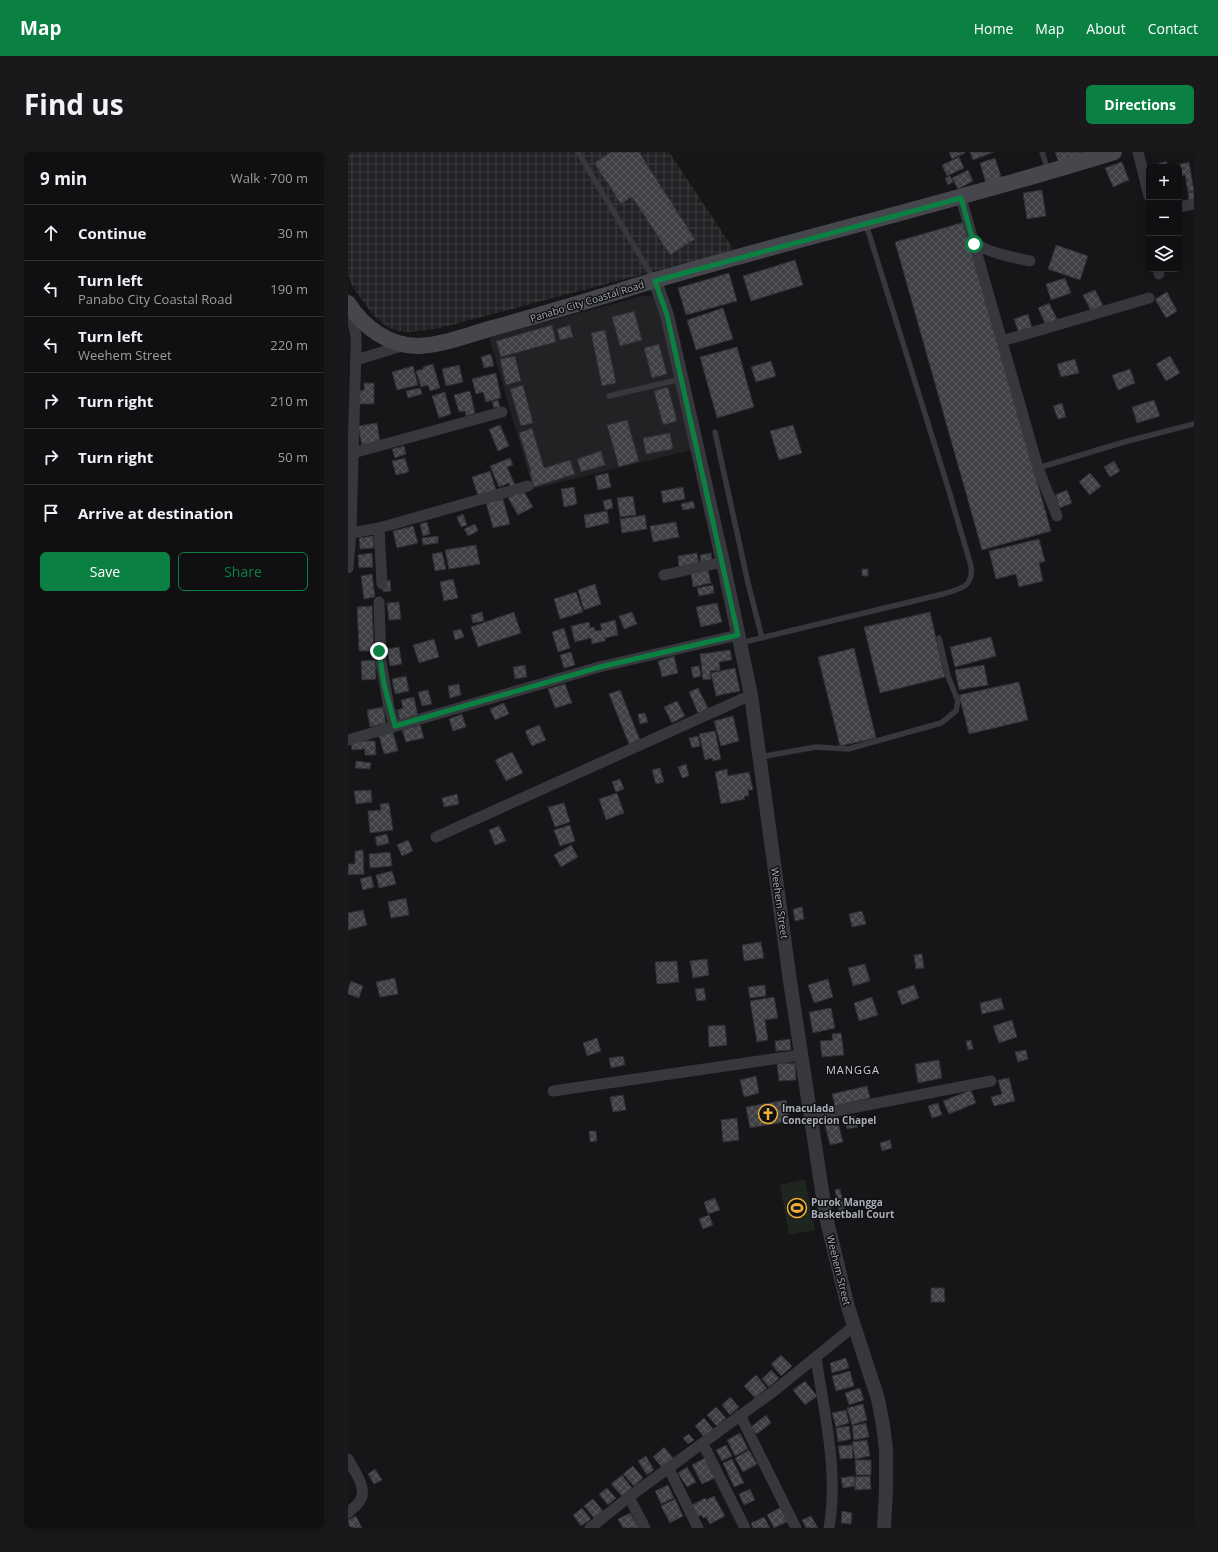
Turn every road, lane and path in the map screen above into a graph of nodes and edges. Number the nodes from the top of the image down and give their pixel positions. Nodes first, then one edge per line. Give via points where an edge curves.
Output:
1 (578, 152) edge
2 (1042, 152) edge
3 (1114, 152) edge
4 (1138, 152) edge
5 (1048, 173) junction
6 (1146, 184) edge
7 (961, 198) junction
8 (1194, 204) edge
9 (1182, 206) edge
10 (866, 223) junction
11 (974, 244) junction
12 (1030, 260) dead end
13 (655, 281) junction
14 (1149, 298) dead end
15 (348, 304) edge
16 (1002, 341) junction
17 (406, 345) junction
18 (356, 360) junction
19 (682, 379) junction
20 (609, 396) dead end
21 (502, 412) dead end
22 (1194, 424) edge
23 (715, 432) dead end
24 (353, 453) junction
25 (1038, 468) junction
26 (528, 486) dead end
27 (1057, 516) dead end
28 (379, 528) junction
29 (351, 533) junction
30 (723, 562) junction
31 (348, 568) edge
32 (664, 575) dead end
33 (382, 584) dead end
34 (379, 602) dead end
35 (762, 638) junction
36 (939, 638) dead end
37 (739, 639) junction
38 (751, 696) junction
39 (395, 726) junction
40 (348, 740) edge
41 (760, 757) junction
42 (436, 837) dead end
43 (801, 1055) junction
44 (991, 1081) dead end
45 (553, 1091) dead end
46 (810, 1116) junction
47 (854, 1326) junction
48 (816, 1357) junction
49 (740, 1415) junction
50 (703, 1444) junction
51 (348, 1459) edge
52 (669, 1469) junction
53 (629, 1497) junction
54 (348, 1513) edge
55 (594, 1527) edge
56 (645, 1528) edge
57 (698, 1528) edge
58 (745, 1528) edge
59 (796, 1528) edge
60 (829, 1528) edge
61 (884, 1528) edge

1 - 13 lane
2 - 5 lane
3 - 5 main road, Panabo City Coastal Road
4 - 6 street
5 - 7 main road, Panabo City Coastal Road
7 - 10 main road, Panabo City Coastal Road
7 - 11 street
8 - 9 street
10 - 13 main road, Panabo City Coastal Road
10 - 35 lane via 972,574 965,586 943,594
11 - 12 street via 987,251
11 - 16 street
13 - 17 main road, Panabo City Coastal Road via 430,345
13 - 19 street, Weehem Street via 667,315
14 - 16 street
15 - 17 main road, Panabo City Coastal Road via 371,329
15 - 18 street via 356,336
16 - 25 street
17 - 18 street
18 - 24 street
19 - 20 lane
19 - 30 street, Weehem Street
21 - 24 street
22 - 25 lane
23 - 35 lane
24 - 29 street
25 - 27 street
26 - 28 street
28 - 29 street
28 - 33 street
29 - 31 street
30 - 32 street
30 - 37 street, Weehem Street
34 - 39 street via 381,662
35 - 37 lane
36 - 41 lane via 948,676 958,701 956,711 942,723 848,749 816,747
37 - 38 street, Weehem Street
37 - 39 street via 600,667
38 - 41 street, Weehem Street
38 - 42 street
39 - 40 street
41 - 43 street, Weehem Street
43 - 45 street
43 - 46 street, Weehem Street
44 - 46 street
46 - 47 street, Weehem Street via 826,1217
47 - 48 street
47 - 61 street, Weehem Street via 878,1399 883,1425 886,1449
48 - 49 street
48 - 60 street via 832,1466 832,1511
49 - 50 street
49 - 59 street
50 - 52 street
50 - 58 street
51 - 54 street via 361,1485 362,1494 360,1502
52 - 53 street
52 - 57 street
53 - 55 street
53 - 56 street

